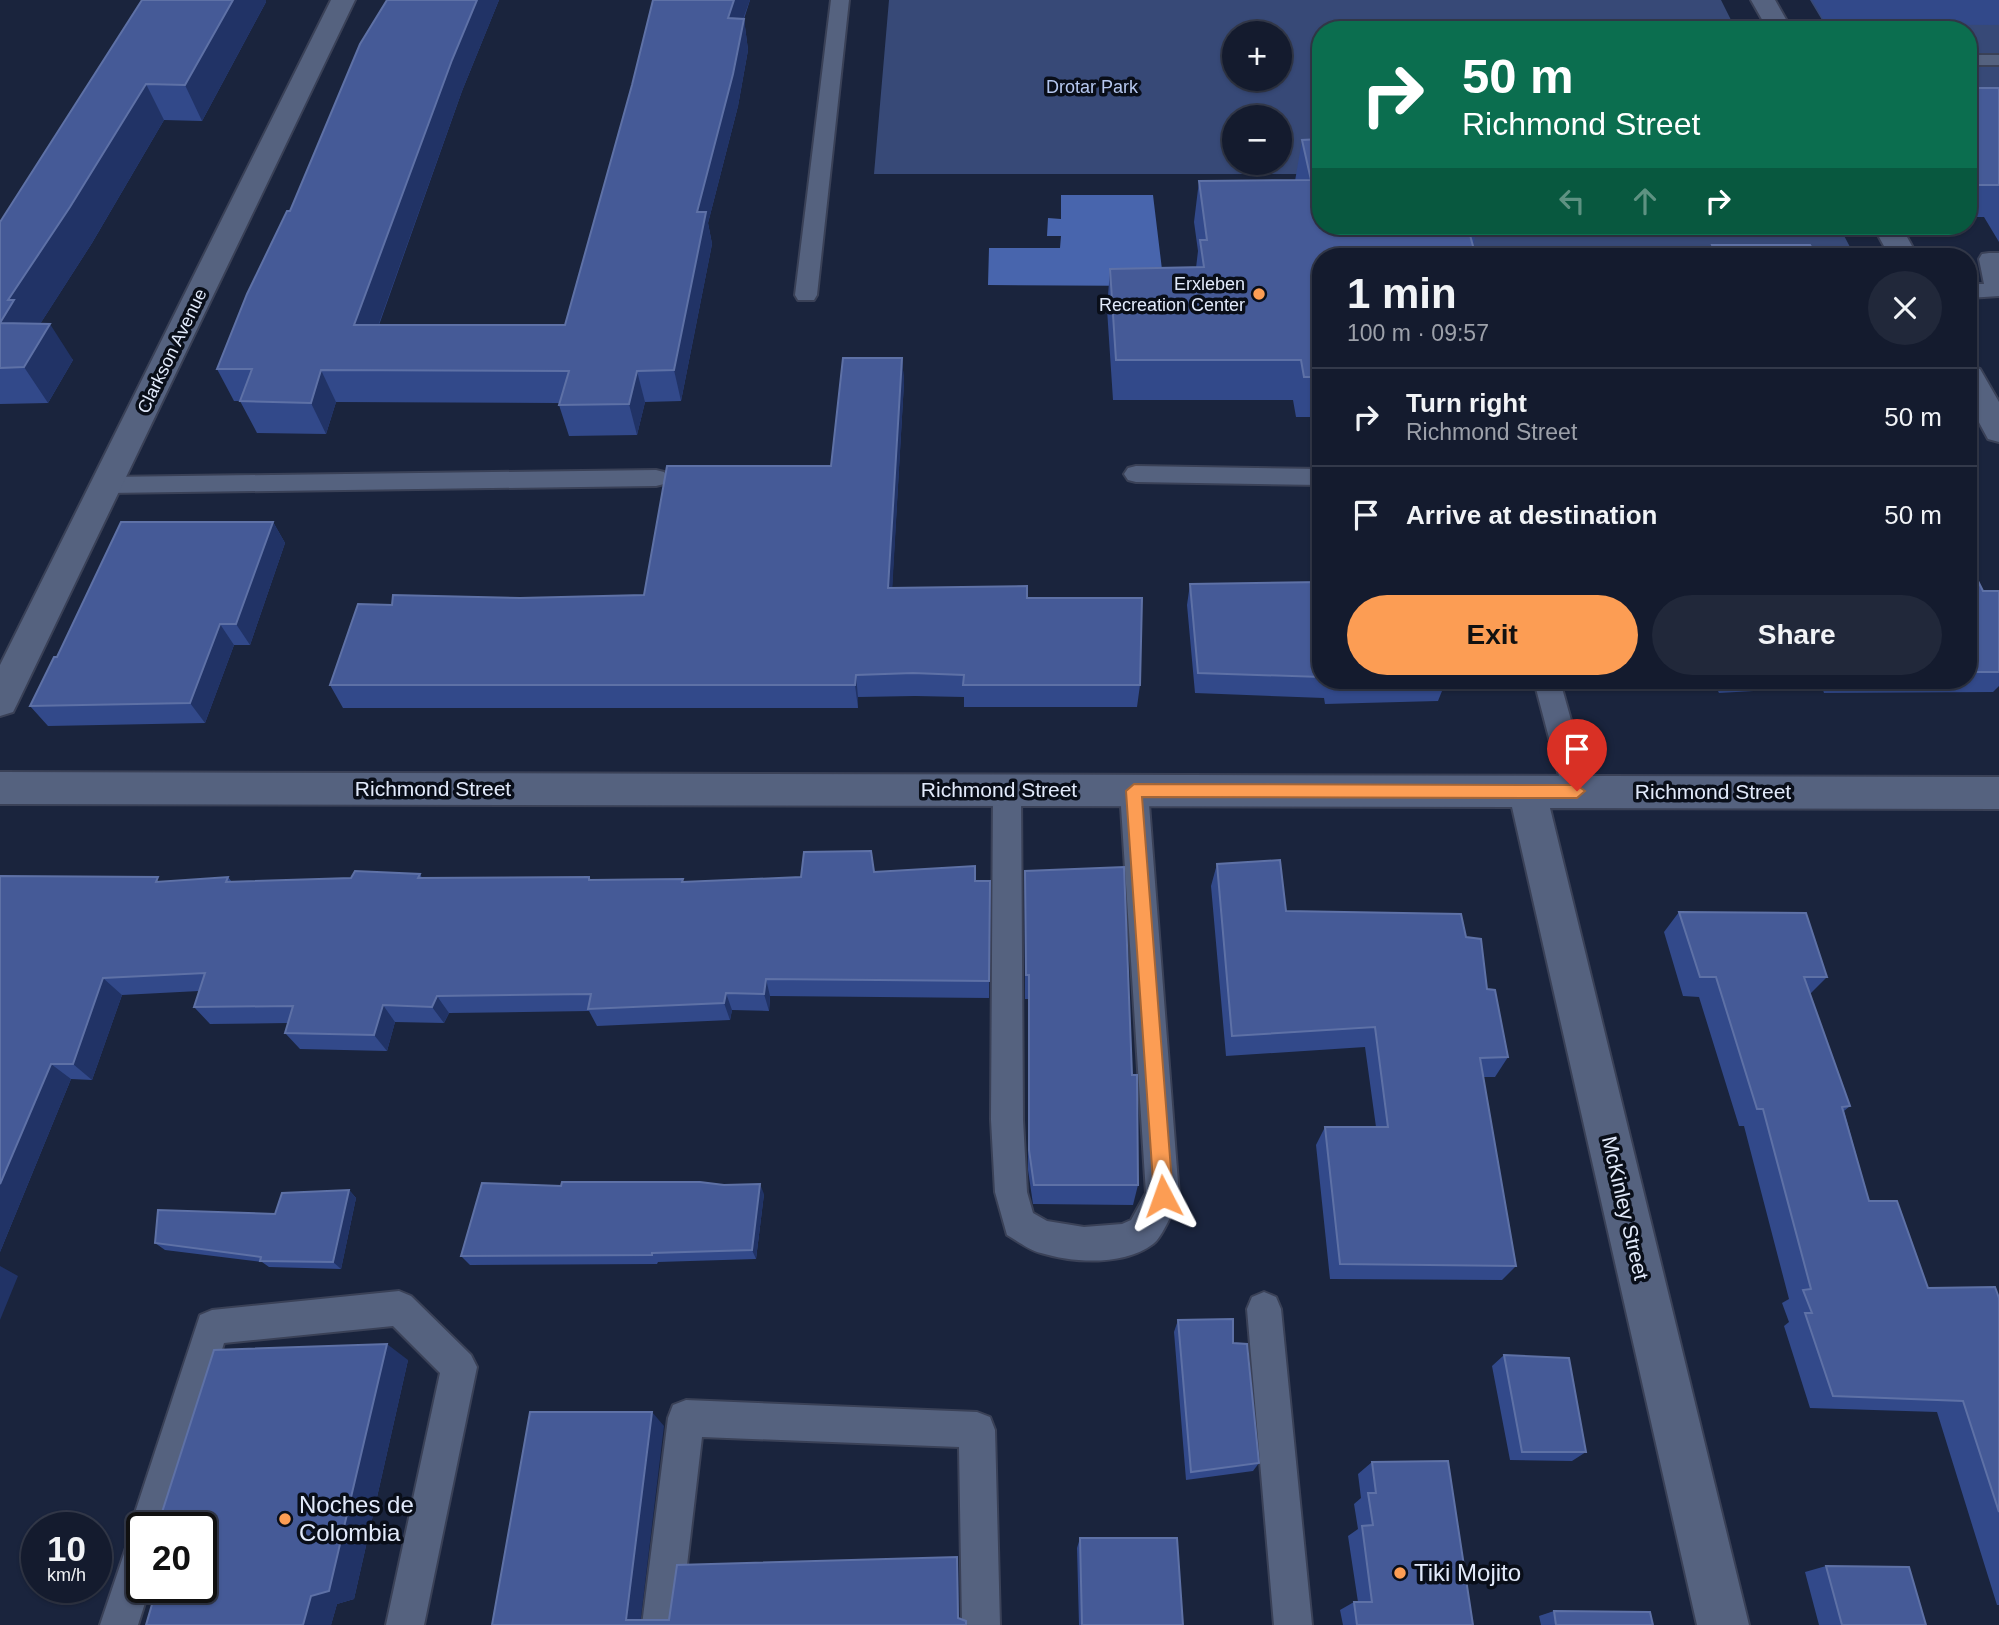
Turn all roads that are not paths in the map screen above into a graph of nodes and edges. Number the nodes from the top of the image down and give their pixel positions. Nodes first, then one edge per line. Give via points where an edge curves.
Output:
1 (344, 0) edge
2 (840, 0) edge
3 (1763, 0) edge
4 (1778, 21) edge
5 (1977, 60) edge
6 (1999, 60) edge
7 (1999, 259) edge
8 (1977, 291) edge
9 (806, 295) dead end
10 (1977, 391) edge
11 (1999, 431) edge
12 (1136, 474) dead end
13 (1312, 477) edge
14 (656, 478) dead end
15 (107, 485) junction
16 (1549, 689) edge
17 (0, 702) edge
18 (0, 788) edge
19 (1007, 791) junction
20 (1134, 791) junction
21 (1527, 791) junction
22 (1577, 791) junction
23 (1999, 793) edge
24 (1264, 1309) dead end
25 (154, 1512) edge
26 (126, 1603) edge
27 (119, 1625) edge
28 (405, 1625) edge
29 (662, 1625) edge
30 (981, 1625) edge
31 (1293, 1625) edge
32 (1723, 1625) edge

1 - 15 street, Clarkson Avenue
2 - 9 lane
3 - 4 street
5 - 6 lane
7 - 8 lane via 1989,259 1996,290
10 - 11 street
12 - 13 lane
14 - 15 lane
15 - 17 street, Clarkson Avenue
16 - 22 lane
18 - 19 street, Richmond Street
19 - 20 street, Richmond Street
19 - 20 lane via 1011,1192 1019,1223 1041,1237 1084,1244 1122,1241 1143,1232 1163,1196
20 - 21 street, Richmond Street
21 - 22 street, Richmond Street
21 - 32 street, McKinley Street
22 - 23 street, Richmond Street
24 - 31 lane
25 - 28 lane via 212,1327 399,1308 460,1367
26 - 27 lane
29 - 30 lane via 686,1418 977,1430

